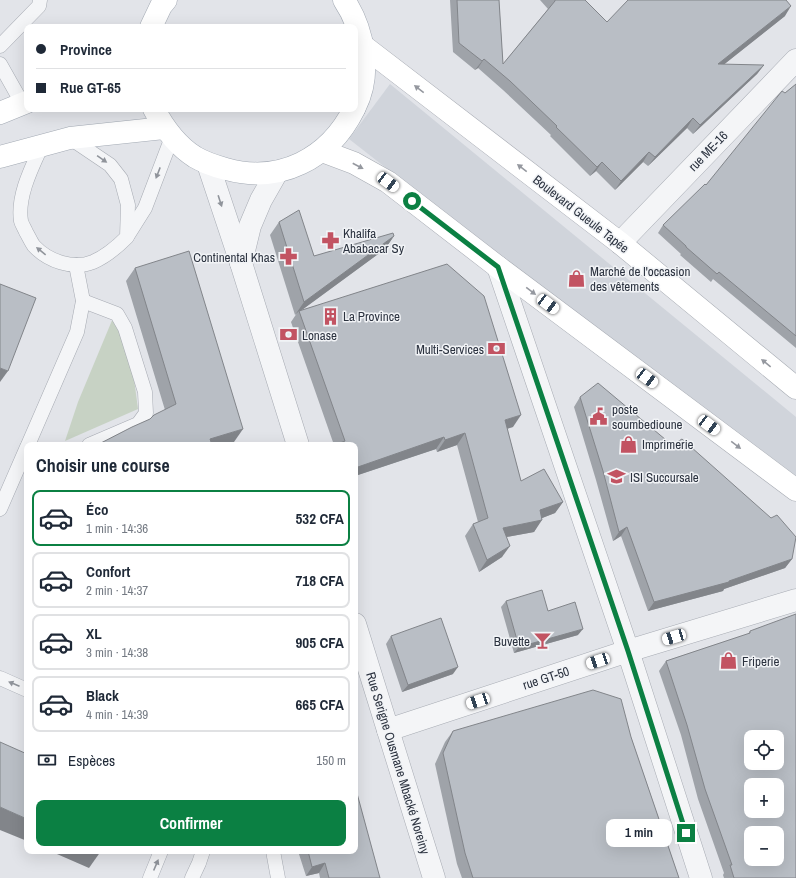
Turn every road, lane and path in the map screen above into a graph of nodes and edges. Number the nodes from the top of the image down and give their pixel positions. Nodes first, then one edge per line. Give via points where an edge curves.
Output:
1 (40, 0) edge
2 (166, 0) edge
3 (354, 5) edge
4 (152, 24) edge
5 (358, 24) edge
6 (358, 25) edge
7 (362, 45) junction
8 (0, 46) edge
9 (796, 60) edge
10 (0, 64) edge
11 (358, 98) edge
12 (24, 100) edge
13 (24, 102) edge
14 (353, 112) edge
15 (0, 113) edge
16 (163, 125) edge
17 (70, 138) junction
18 (42, 145) junction
19 (322, 151) junction
20 (0, 157) edge
21 (208, 164) junction
22 (277, 172) junction
23 (127, 237) junction
24 (620, 243) junction
25 (241, 263) junction
26 (76, 265) junction
27 (498, 267) junction
28 (83, 301) junction
29 (796, 388) edge
30 (29, 442) edge
31 (96, 442) edge
32 (297, 442) edge
33 (24, 453) edge
34 (24, 473) edge
35 (14, 477) junction
36 (796, 490) edge
37 (0, 509) edge
38 (796, 600) edge
39 (358, 634) edge
40 (628, 651) junction
41 (0, 678) edge
42 (24, 689) edge
43 (388, 730) junction
44 (161, 854) edge
45 (202, 854) edge
46 (274, 854) edge
47 (150, 878) edge
48 (192, 878) edge
49 (278, 878) edge
50 (434, 878) edge
51 (701, 878) edge

1 - 8 lane via 38,6
2 - 4 street
3 - 5 street
6 - 7 street
7 - 11 street via 364,64
24 -> 7 street, Boulevard Gueule Tapée
9 - 24 street, rue ME-16
10 - 12 lane
13 - 15 street
14 - 19 street via 336,137
16 - 17 street
16 - 21 street via 195,157
16 -> 23 lane via 145,208
17 - 18 street
17 -> 23 lane via 110,165 121,179 128,205
18 - 20 street
26 -> 18 lane via 42,254 33,244 21,222 22,198
19 - 22 street via 293,167
19 -> 27 street via 354,163 388,182
21 - 22 street via 242,174
21 -> 25 street
22 - 25 street via 250,226
23 - 26 lane via 112,252 92,262
29 -> 24 street, Boulevard Gueule Tapée
25 - 32 street
26 - 28 lane
27 -> 36 street
27 - 40 street
28 - 30 lane via 77,332
28 - 31 lane via 117,314 125,328 145,392 146,413 138,424
33 - 35 lane
34 - 35 lane
35 - 37 lane
38 - 40 street, rue GT-50
39 - 43 street, Rue Serigne Ousmane Mbacké Noreiny
40 - 43 street, rue GT-50
40 - 51 street
42 -> 41 lane
43 - 50 street, Rue Serigne Ousmane Mbacké Noreiny
47 -> 44 lane
45 - 48 lane
46 - 49 lane

